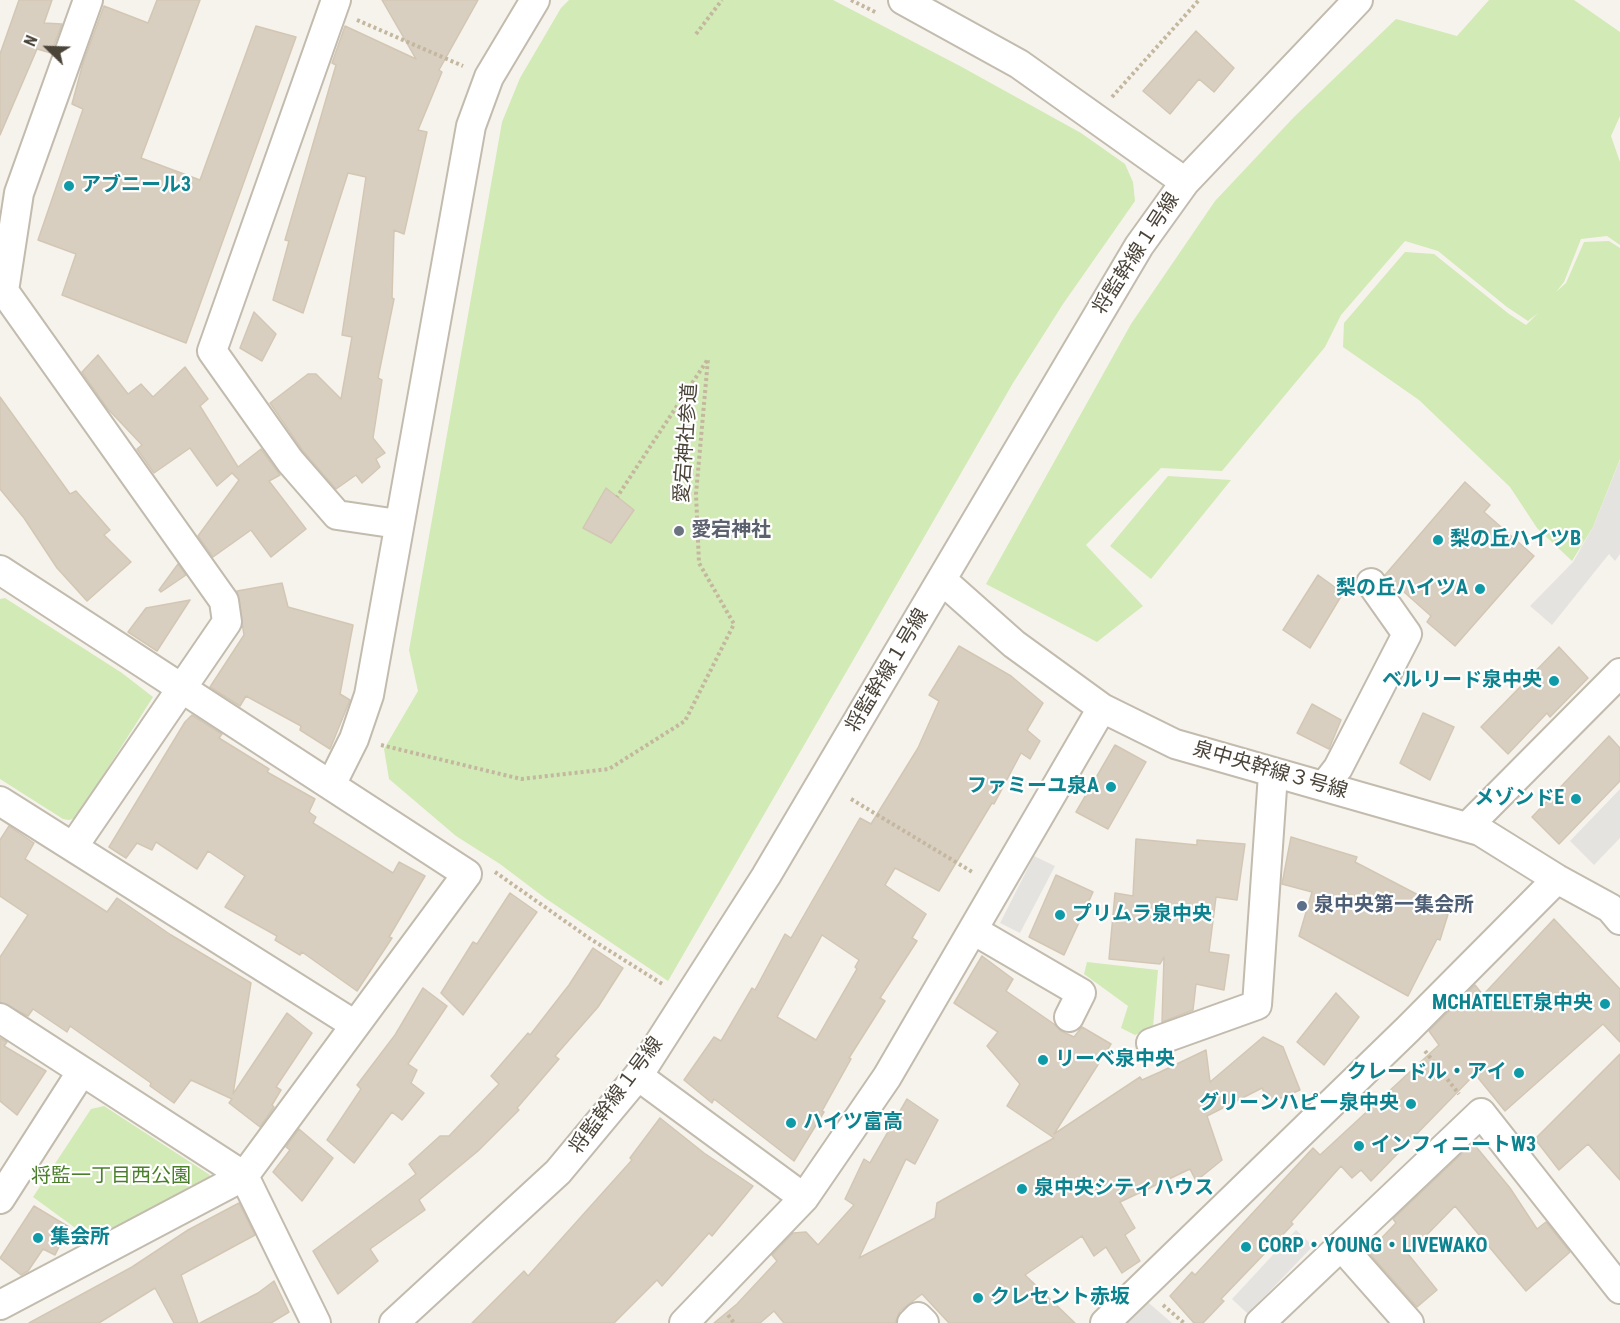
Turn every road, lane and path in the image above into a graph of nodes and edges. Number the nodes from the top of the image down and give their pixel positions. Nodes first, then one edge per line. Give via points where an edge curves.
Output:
1 (88, 0) edge
2 (536, 0) edge
3 (722, 0) edge
4 (851, 0) edge
5 (1199, 0) edge
6 (1358, 0) edge
7 (334, 5) edge
8 (892, 8) edge
9 (696, 34) dead end
10 (489, 77) junction
11 (1094, 117) junction
12 (1185, 182) junction
13 (9, 188) edge
14 (617, 497) dead end
15 (398, 524) junction
16 (0, 570) edge
17 (942, 580) junction
18 (1371, 583) dead end
19 (1620, 673) edge
20 (182, 688) junction
21 (1102, 708) junction
22 (377, 742) dead end
23 (1273, 774) junction
24 (331, 785) junction
25 (1324, 786) junction
26 (851, 799) dead end
27 (0, 801) edge
28 (1467, 827) junction
29 (73, 847) junction
30 (488, 867) dead end
31 (1557, 879) junction
32 (998, 888) junction
33 (1620, 920) edge
34 (973, 930) junction
35 (669, 988) dead end
36 (1069, 1017) dead end
37 (0, 1018) edge
38 (355, 1025) junction
39 (1408, 1029) junction
40 (1151, 1042) dead end
41 (82, 1071) junction
42 (638, 1076) junction
43 (1477, 1116) junction
44 (244, 1176) junction
45 (804, 1198) junction
46 (0, 1199) edge
47 (1341, 1246) junction
48 (1620, 1289) edge
49 (0, 1305) edge
50 (316, 1323) edge
51 (394, 1323) edge
52 (684, 1323) edge
53 (912, 1323) edge
54 (924, 1323) edge
55 (1105, 1323) edge
56 (1260, 1323) edge
57 (1409, 1323) edge

1 - 13 street
2 - 10 street
3 - 9 path
4 - 8 path
5 - 11 path
6 - 12 street, 将監幹線１号線
7 - 10 path
7 - 15 street via 212,351 290,462 337,514
8 - 11 street via 1019,64
10 - 15 street via 471,126
11 - 12 street
12 - 17 street, 将監幹線１号線 via 1139,246
13 - 20 street via 4,291 224,601 227,622
14 - 22 path, 愛宕神社参道 via 708,359 696,494 699,562 734,624 685,721 609,769 521,779
15 - 24 street via 369,695 354,739
16 - 20 street
17 - 21 street, 泉中央幹線３号線 via 1014,644
17 - 42 street, 将監幹線１号線 via 766,876
18 - 25 street via 1407,634 1338,768
19 - 28 street
20 - 24 street
20 - 29 street
21 - 23 street, 泉中央幹線３号線 via 1175,744
21 - 32 street
23 - 25 street, 泉中央幹線３号線
23 - 40 street via 1257,1005
24 - 38 street via 467,874
25 - 28 street, 泉中央幹線３号線
26 - 32 path
27 - 29 street
28 - 31 street, 泉中央幹線３号線 via 1480,831
29 - 38 street
30 - 35 path via 589,939
31 - 33 street, 泉中央幹線３号線 via 1610,908
31 - 39 street
32 - 34 street
34 - 36 street via 1081,993
34 - 45 street via 887,1077
37 - 41 street
38 - 44 street
39 - 43 path
39 - 55 street
41 - 44 street
41 - 46 street
42 - 45 street
42 - 51 street, 将監幹線１号線 via 558,1172
43 - 47 street
43 - 48 street via 1481,1113
44 - 49 street
44 - 50 street
45 - 52 street
47 - 56 street
47 - 57 street
53 - 54 street via 918,1317

